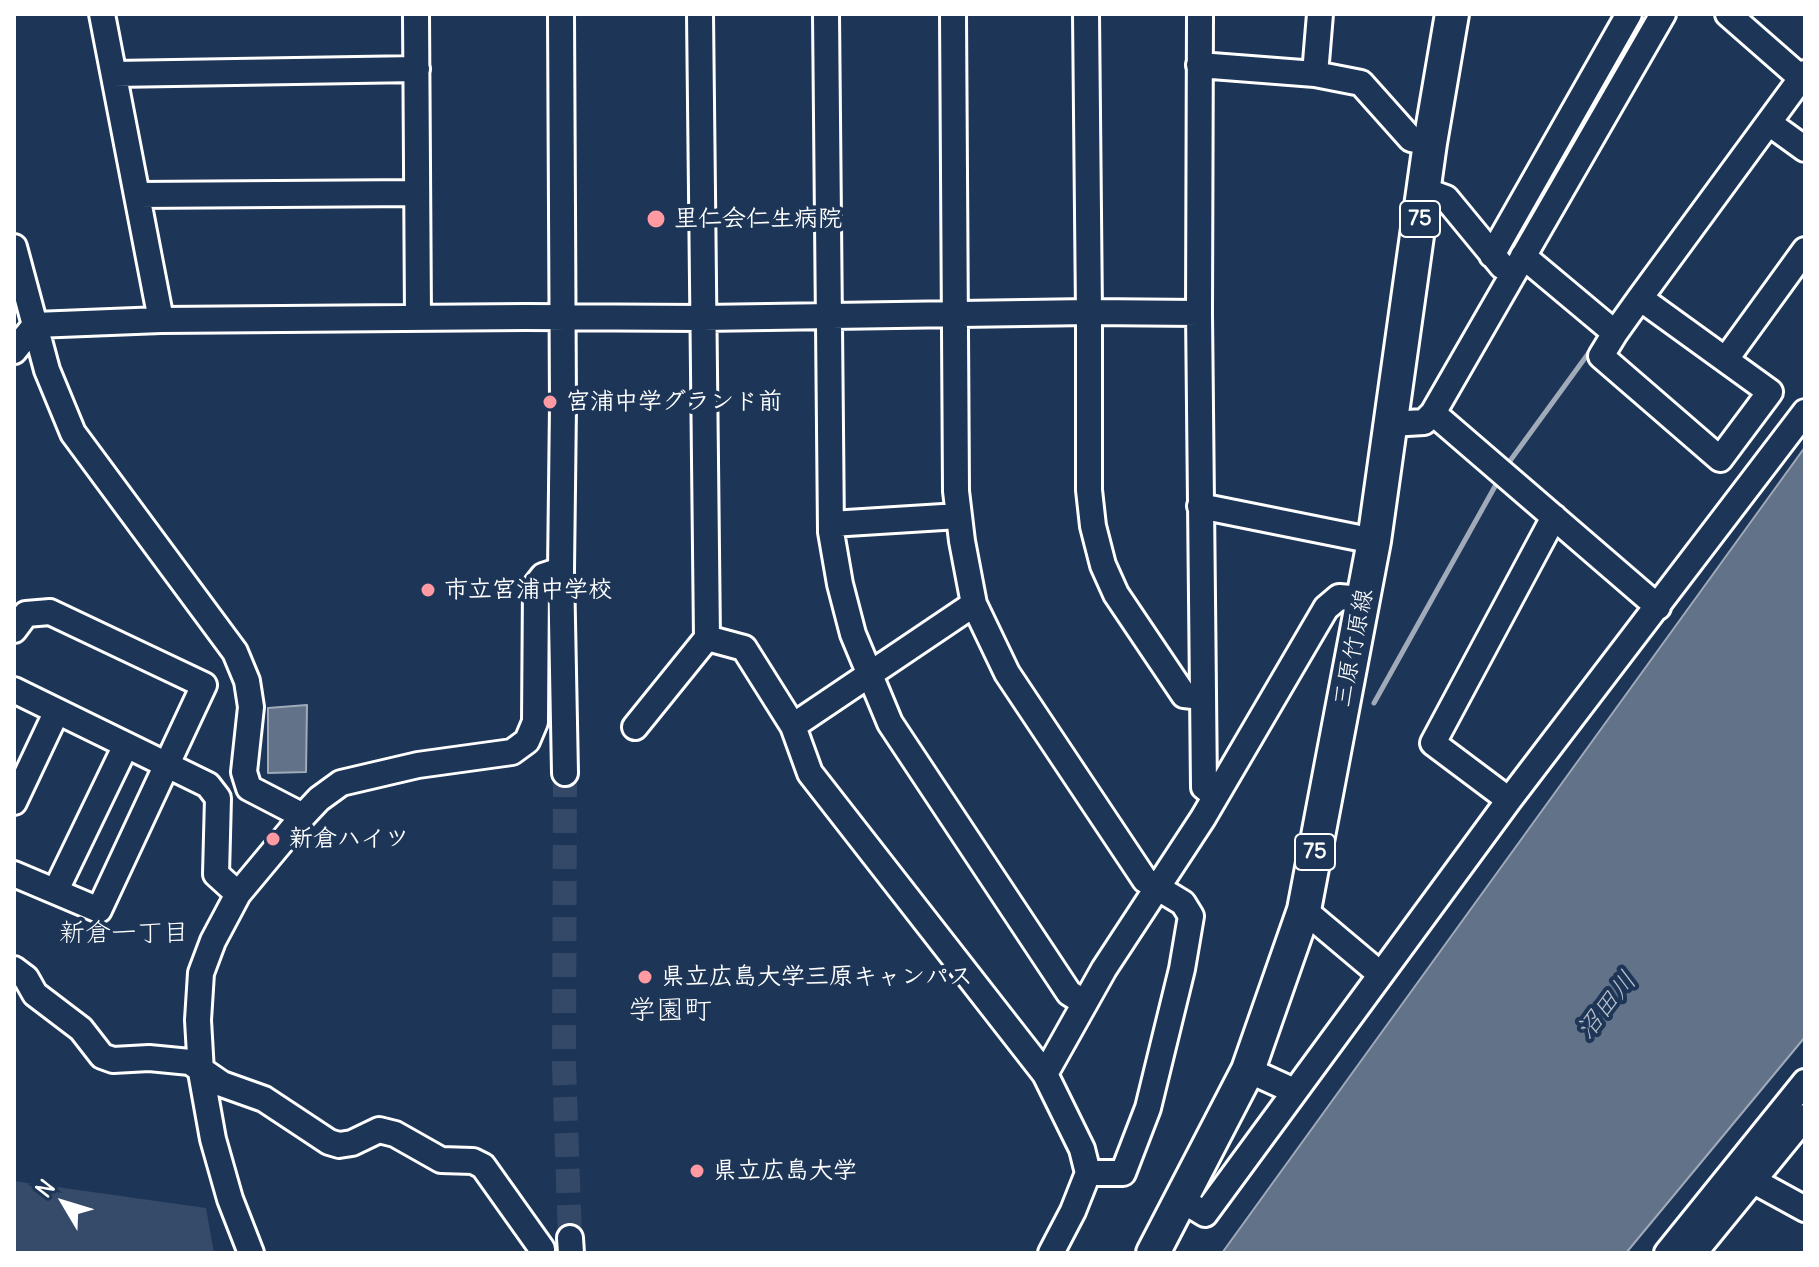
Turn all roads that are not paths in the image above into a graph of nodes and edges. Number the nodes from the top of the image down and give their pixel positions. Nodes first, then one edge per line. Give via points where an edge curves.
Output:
1 (102, 14) edge
2 (416, 14) edge
3 (561, 14) edge
4 (700, 14) edge
5 (826, 14) edge
6 (953, 14) edge
7 (1086, 14) edge
8 (1200, 14) edge
9 (1320, 14) edge
10 (1452, 14) edge
11 (1629, 14) edge
12 (1663, 14) edge
13 (1728, 14) edge
14 (1199, 65) junction
15 (417, 69) junction
16 (114, 74) junction
17 (1315, 74) junction
18 (1803, 76) edge
19 (1769, 123) junction
20 (1430, 143) junction
21 (1805, 149) edge
22 (1424, 190) junction
23 (417, 193) junction
24 (137, 195) junction
25 (14, 247) edge
26 (1805, 250) edge
27 (1506, 260) junction
28 (1640, 298) junction
29 (1089, 312) junction
30 (1199, 313) junction
31 (955, 315) junction
32 (418, 317) junction
33 (829, 317) junction
34 (703, 318) junction
35 (562, 319) junction
36 (161, 320) junction
37 (35, 325) junction
38 (1615, 333) junction
39 (14, 351) edge
40 (1726, 359) junction
41 (1805, 412) edge
42 (1433, 413) junction
43 (1390, 424) junction
44 (1200, 506) junction
45 (959, 516) junction
46 (1554, 517) junction
47 (831, 524) junction
48 (1374, 541) junction
49 (561, 570) junction
50 (1363, 599) junction
51 (974, 604) junction
52 (1658, 607) junction
53 (14, 630) edge
54 (707, 638) junction
55 (868, 675) junction
56 (14, 690) edge
57 (1202, 697) junction
58 (57, 711) junction
59 (793, 726) junction
60 (635, 727) dead end
61 (126, 745) junction
62 (167, 765) junction
63 (565, 773) tunnel mouth
64 (1215, 796) junction
65 (1509, 800) junction
66 (14, 802) edge
67 (303, 816) junction
68 (14, 874) edge
69 (1158, 889) junction
70 (56, 890) junction
71 (238, 894) junction
72 (1304, 910) junction
73 (14, 969) edge
74 (1380, 974) junction
75 (1085, 1003) junction
76 (1248, 1070) junction
77 (201, 1072) junction
78 (1045, 1074) junction
79 (1805, 1082) edge
80 (1294, 1091) junction
81 (1805, 1117) edge
82 (1088, 1173) junction
83 (1752, 1180) junction
84 (1182, 1200) junction
85 (1805, 1209) edge
86 (542, 1249) dead end
87 (251, 1253) edge
88 (1051, 1253) edge
89 (1153, 1253) edge
90 (1667, 1253) edge
91 (1694, 1253) edge

1 - 16 street
2 - 15 street
3 - 35 street
4 - 34 street
5 - 33 street
6 - 31 street
7 - 29 street
8 - 14 street
9 - 17 street
10 - 20 main road, 三原竹原線 / 75
11 - 27 street
12 - 27 street
13 - 18 street
14 - 17 street
14 - 30 street
15 - 16 street
15 - 23 street
16 - 24 street
17 - 20 street via 1361,83 1411,139
18 - 19 street
19 - 21 street
19 - 28 street
20 - 22 main road, 三原竹原線 / 75
22 - 27 street via 1446,198
22 - 43 main road, 三原竹原線 / 75
23 - 24 street
23 - 32 street
24 - 36 street
25 - 37 street
26 - 40 street
27 - 38 street
27 - 42 street via 1489,316
28 - 38 street
28 - 40 street
29 - 30 street
29 - 31 street
29 - 57 street via 1089,490 1103,565 1116,594 1184,695
30 - 44 street
31 - 33 street
31 - 45 street
32 - 35 street
32 - 36 street
33 - 34 street
33 - 47 street
34 - 35 street
34 - 54 street
35 - 49 street
36 - 37 street
37 - 39 street
37 - 67 street via 73,433 235,652 251,707 244,772 249,788
38 - 40 street via 1601,356 1720,459 1770,392
41 - 52 street
42 - 43 street via 1424,422
42 - 46 street
43 - 48 main road, 三原竹原線 / 75
44 - 48 street
44 - 57 street
45 - 47 street
45 - 51 street
46 - 52 street
46 - 65 street via 1433,743
47 - 55 street via 840,584
48 - 50 main road, 三原竹原線 / 75
49 - 63 street
49 - 67 street via 543,576 536,585 535,722 527,741 512,752 341,783
50 - 64 street via 1339,597 1326,608
50 - 72 main road, 三原竹原線 / 75
51 - 55 street
51 - 69 street via 1007,673 1145,880
52 - 65 street
53 - 62 street via 26,614 50,612 204,685
54 - 59 street via 744,648
54 - 60 street
55 - 59 street
55 - 75 street via 907,749 1069,993
56 - 58 street
57 - 64 street via 1204,787
58 - 61 street
58 - 66 street
59 - 78 street via 810,773
61 - 62 street
61 - 70 street
62 - 70 street via 99,910
62 - 71 street via 208,785 218,798 216,874
64 - 69 street
65 - 74 street
67 - 71 street
68 - 70 street
69 - 75 street
69 - 82 street via 1183,903 1191,916 1148,1108 1123,1173
71 - 77 street via 201,973
72 - 74 street
72 - 76 main road, 三原竹原線 / 75
73 - 77 street via 35,994 81,1029 102,1056 190,1062
74 - 80 street
75 - 78 street
76 - 80 street
76 - 84 main road, 三原竹原線 / 75
77 - 86 street via 264,1099 329,1142 352,1143 379,1130 441,1160 483,1166
77 - 87 street via 213,1139
78 - 82 street via 1082,1149
79 - 90 street
80 - 84 street via 1205,1214
81 - 83 street
82 - 88 street
83 - 85 street
83 - 91 street
84 - 89 main road, 三原竹原線 / 75

